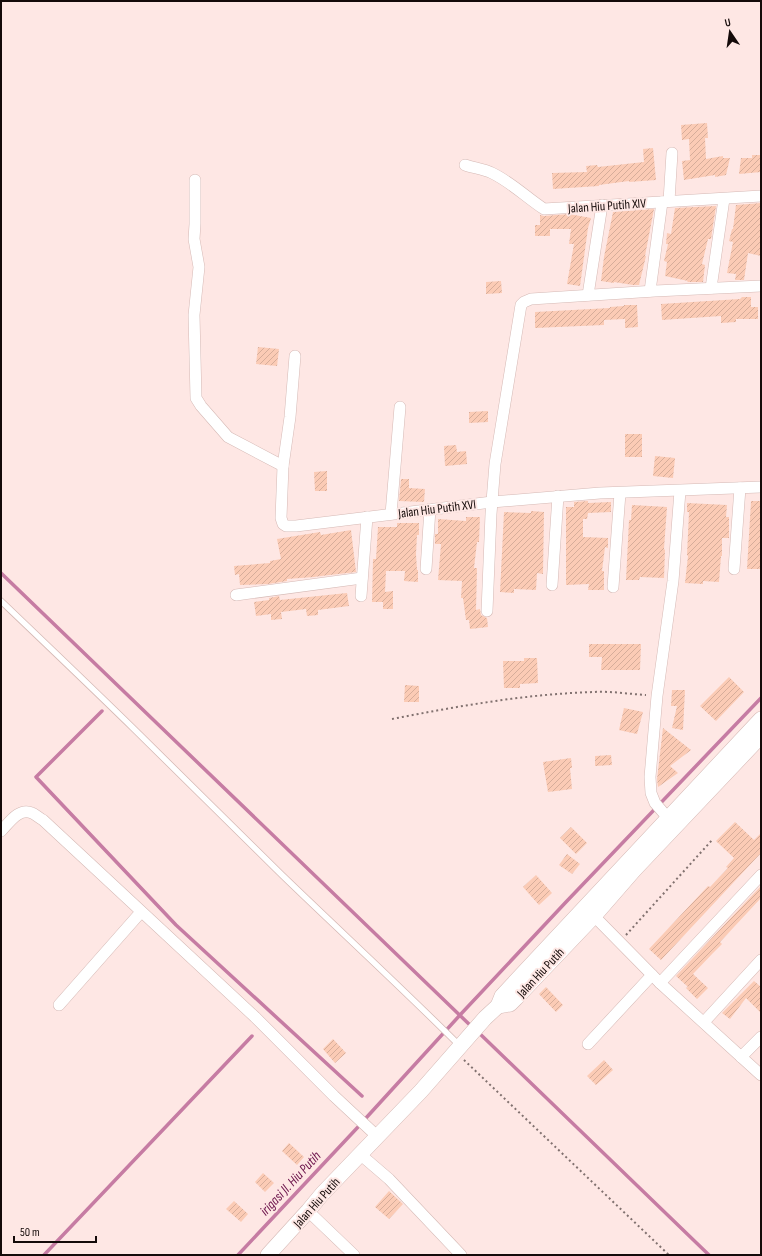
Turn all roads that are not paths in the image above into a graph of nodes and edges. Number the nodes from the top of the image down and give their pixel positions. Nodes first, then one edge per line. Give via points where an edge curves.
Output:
1 (672, 152) dead end
2 (465, 166) dead end
3 (195, 180) dead end
4 (761, 196) edge
5 (724, 199) junction
6 (666, 201) junction
7 (602, 205) junction
8 (761, 286) edge
9 (711, 288) junction
10 (650, 291) junction
11 (588, 295) junction
12 (295, 356) dead end
13 (400, 407) dead end
14 (283, 466) junction
15 (740, 488) junction
16 (761, 488) edge
17 (680, 490) junction
18 (620, 493) junction
19 (558, 496) junction
20 (492, 502) junction
21 (430, 509) junction
22 (391, 514) junction
23 (368, 517) junction
24 (426, 569) dead end
25 (734, 569) dead end
26 (362, 578) junction
27 (552, 585) dead end
28 (613, 587) dead end
29 (236, 595) dead end
30 (361, 596) dead end
31 (1, 601) edge
32 (487, 611) dead end
33 (761, 719) edge
34 (761, 736) edge
35 (723, 767) junction
36 (668, 818) junction
37 (1, 832) edge
38 (761, 875) edge
39 (141, 912) junction
40 (594, 916) junction
41 (761, 960) edge
42 (652, 975) junction
43 (660, 983) junction
44 (59, 1005) dead end
45 (498, 1006) junction
46 (704, 1022) junction
47 (761, 1037) edge
48 (588, 1044) dead end
49 (460, 1047) junction
50 (741, 1057) junction
51 (761, 1075) edge
52 (378, 1137) junction
53 (361, 1154) junction
54 (308, 1211) junction
55 (268, 1255) edge
56 (354, 1255) edge
57 (460, 1255) edge

1 - 6 street
2 - 7 street, Jalan Hiu Putih XIV via 491,173 506,181 544,209
3 - 14 street via 194,239 199,267 194,315 196,398 228,437
4 - 5 street, Jalan Hiu Putih XIV
5 - 6 street, Jalan Hiu Putih XIV
5 - 9 street
6 - 7 street, Jalan Hiu Putih XIV
6 - 10 street
7 - 11 street
8 - 9 street
9 - 10 street
10 - 11 street
11 - 20 street via 531,299 521,305 495,464
12 - 14 street, Jalan Hiu Putih XVI
13 - 22 street
14 - 23 street, Jalan Hiu Putih XVI via 281,518 286,526
15 - 16 street, Jalan Hiu Putih XVI
15 - 17 street, Jalan Hiu Putih XVI
15 - 25 street
17 - 18 street, Jalan Hiu Putih XVI
17 - 36 street via 673,582 657,696 650,777 650,793
18 - 19 street, Jalan Hiu Putih XVI
18 - 28 street
19 - 20 street, Jalan Hiu Putih XVI
19 - 27 street
20 - 21 street, Jalan Hiu Putih XVI
20 - 32 street
21 - 22 street, Jalan Hiu Putih XVI
21 - 24 street
22 - 23 street, Jalan Hiu Putih XVI
23 - 26 street
26 - 29 street
26 - 30 street
31 - 49 lane
33 - 35 street
34 - 35 street, Jalan Hiu Putih
35 - 36 street
35 - 40 street, Jalan Hiu Putih
36 - 45 street via 502,996
37 - 39 street via 18,814 30,812 42,820
38 - 43 street
39 - 44 street
39 - 52 street via 255,1017
40 - 42 street
40 - 45 street, Jalan Hiu Putih via 510,1004
41 - 46 street
42 - 43 street
42 - 48 street
43 - 46 street
45 - 49 street, Jalan Hiu Putih
46 - 50 street
47 - 50 street
49 - 52 street, Jalan Hiu Putih
50 - 51 street
52 - 53 street, Jalan Hiu Putih
53 - 54 street, Jalan Hiu Putih
53 - 57 street via 389,1179
54 - 55 street, Jalan Hiu Putih
54 - 56 street

